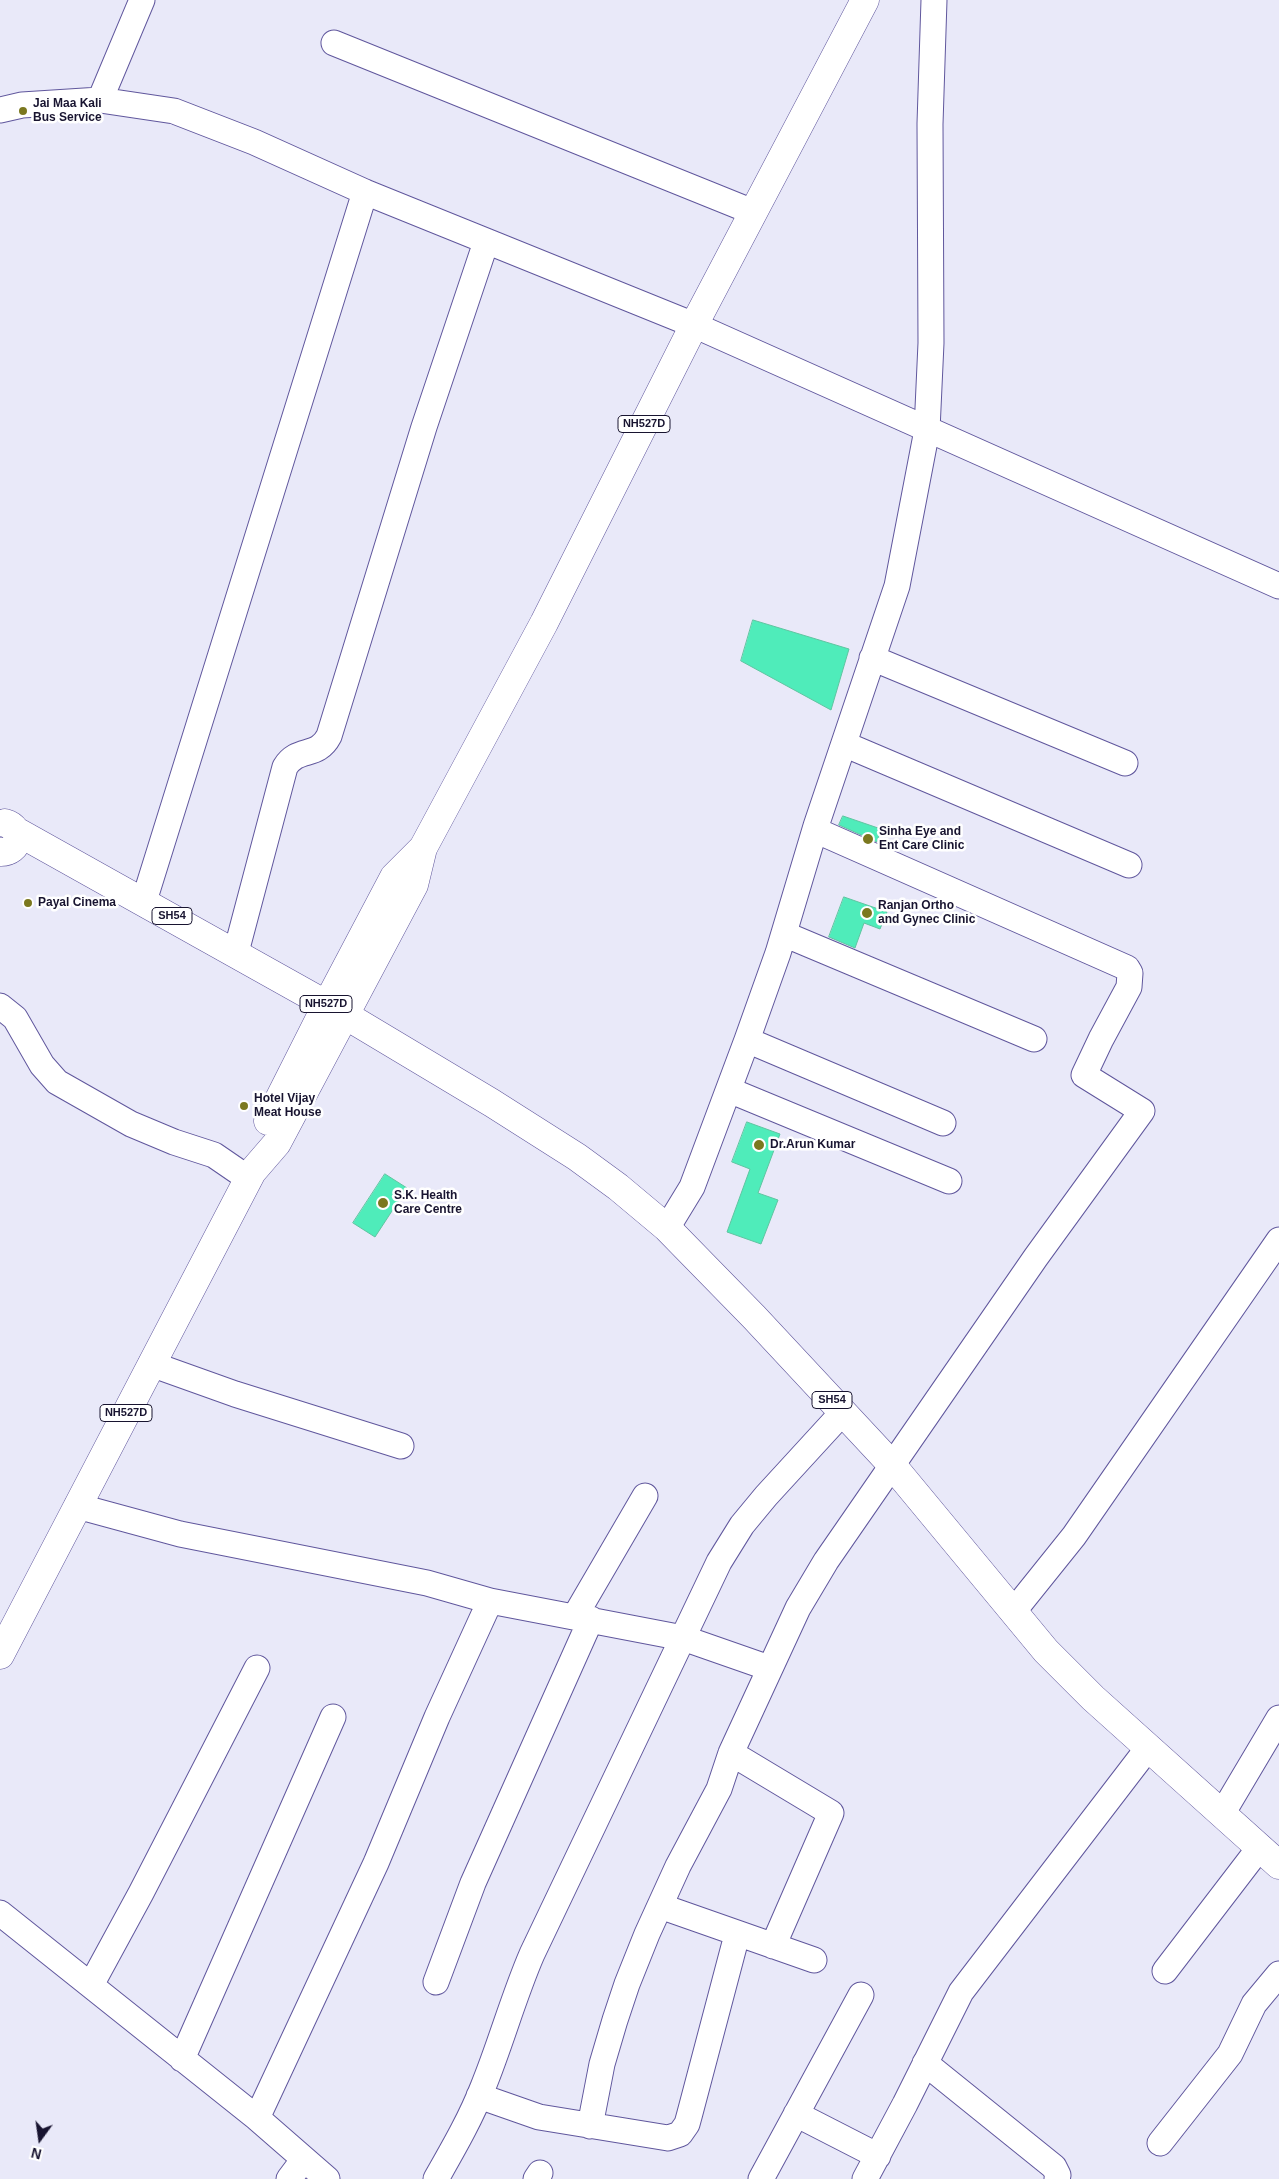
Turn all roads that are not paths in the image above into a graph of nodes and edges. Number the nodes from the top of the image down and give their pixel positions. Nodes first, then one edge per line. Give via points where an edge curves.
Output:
1 (142, 0) edge
2 (865, 0) edge
3 (934, 0) edge
4 (334, 43) dead end
5 (100, 100) junction
6 (0, 110) edge
7 (365, 192) junction
8 (753, 212) junction
9 (486, 242) junction
10 (694, 325) junction
11 (927, 430) junction
12 (1279, 586) edge
13 (872, 658) junction
14 (844, 744) junction
15 (1125, 763) dead end
16 (8, 827) edge
17 (815, 830) junction
18 (0, 852) edge
19 (1129, 865) dead end
20 (144, 901) junction
21 (784, 934) junction
22 (236, 952) junction
23 (0, 1006) edge
24 (336, 1009) junction
25 (1034, 1039) dead end
26 (747, 1040) junction
27 (729, 1090) junction
28 (943, 1123) dead end
29 (251, 1176) junction
30 (949, 1181) dead end
31 (667, 1228) junction
32 (1279, 1240) edge
33 (151, 1364) junction
34 (843, 1412) junction
35 (401, 1446) dead end
36 (892, 1465) junction
37 (645, 1496) dead end
38 (77, 1506) junction
39 (490, 1601) junction
40 (1013, 1612) junction
41 (583, 1617) junction
42 (684, 1638) junction
43 (2, 1644) edge
44 (257, 1668) dead end
45 (769, 1668) junction
46 (333, 1717) dead end
47 (1279, 1718) edge
48 (1148, 1748) junction
49 (731, 1753) junction
50 (1222, 1814) junction
51 (1269, 1856) edge
52 (660, 1906) junction
53 (0, 1913) edge
54 (737, 1935) junction
55 (773, 1946) junction
56 (814, 1960) dead end
57 (1165, 1971) dead end
58 (1279, 1974) edge
59 (436, 1982) dead end
60 (91, 1985) junction
61 (861, 1996) dead end
62 (182, 2059) junction
63 (925, 2063) junction
64 (479, 2096) junction
65 (796, 2114) junction
66 (257, 2118) junction
67 (590, 2126) junction
68 (1160, 2143) dead end
69 (878, 2156) junction
70 (304, 2159) junction
71 (289, 2179) edge
72 (327, 2179) edge
73 (436, 2179) edge
74 (761, 2179) edge
75 (865, 2179) edge
76 (1057, 2179) edge

1 - 5 street
2 - 8 main road, NH527D
3 - 11 street via 930,124 931,343
4 - 8 street
5 - 6 street via 22,105
5 - 7 street via 174,111 254,142
7 - 9 street
7 - 20 street
8 - 10 main road, NH527D
9 - 10 street
9 - 22 street via 424,427 329,736 322,747 293,757 285,767
10 - 11 street
10 - 24 main road, NH527D via 544,623 423,848 414,885
11 - 12 street
11 - 13 street via 897,586
13 - 14 street
13 - 15 street
14 - 17 street
14 - 19 street
16 - 18 main road, SH54 via 18,840 14,848
16 - 20 main road, SH54
17 - 21 street
17 - 36 street via 1126,968 1130,973 1129,987 1100,1038 1084,1075 1142,1111
20 - 22 main road, SH54
21 - 25 street
21 - 26 street
22 - 24 main road, SH54
23 - 29 street via 15,1018 42,1065 57,1082 131,1124 214,1154
24 - 29 main road, NH527D via 277,1143
24 - 31 main road, SH54 via 577,1157
26 - 27 street
26 - 28 street
27 - 30 street
27 - 31 street via 692,1187
29 - 33 main road, NH527D
31 - 34 main road, SH54
32 - 40 street via 1080,1528
33 - 35 street
33 - 38 main road, NH527D
34 - 36 main road, SH54
34 - 42 street via 742,1525 705,1588
36 - 40 main road, SH54
36 - 45 street via 826,1561 798,1608
37 - 41 street
38 - 39 street via 180,1534 427,1583
38 - 43 main road, NH527D
39 - 41 street
39 - 66 street via 436,1717 376,1863
40 - 48 main road, SH54 via 1060,1664
41 - 42 street
41 - 59 street via 472,1882
42 - 45 street
42 - 64 street via 532,1954
44 - 60 street
45 - 49 street
46 - 62 street
47 - 50 street
48 - 50 main road, SH54
48 - 63 street via 962,1992
49 - 52 street via 719,1789
49 - 55 street via 831,1813
50 - 51 main road, SH54
51 - 57 street
52 - 54 street
52 - 67 street via 626,1984 602,2064
53 - 60 street
54 - 55 street
54 - 67 street via 684,2130 668,2138
55 - 56 street
58 - 68 street via 1254,2004 1230,2054
60 - 62 street
61 - 65 street
62 - 66 street
63 - 69 street
63 - 76 street via 1054,2167
64 - 67 street via 539,2117
64 - 73 street
65 - 69 street
65 - 74 street
66 - 70 street
69 - 75 street
70 - 71 street
70 - 72 street

